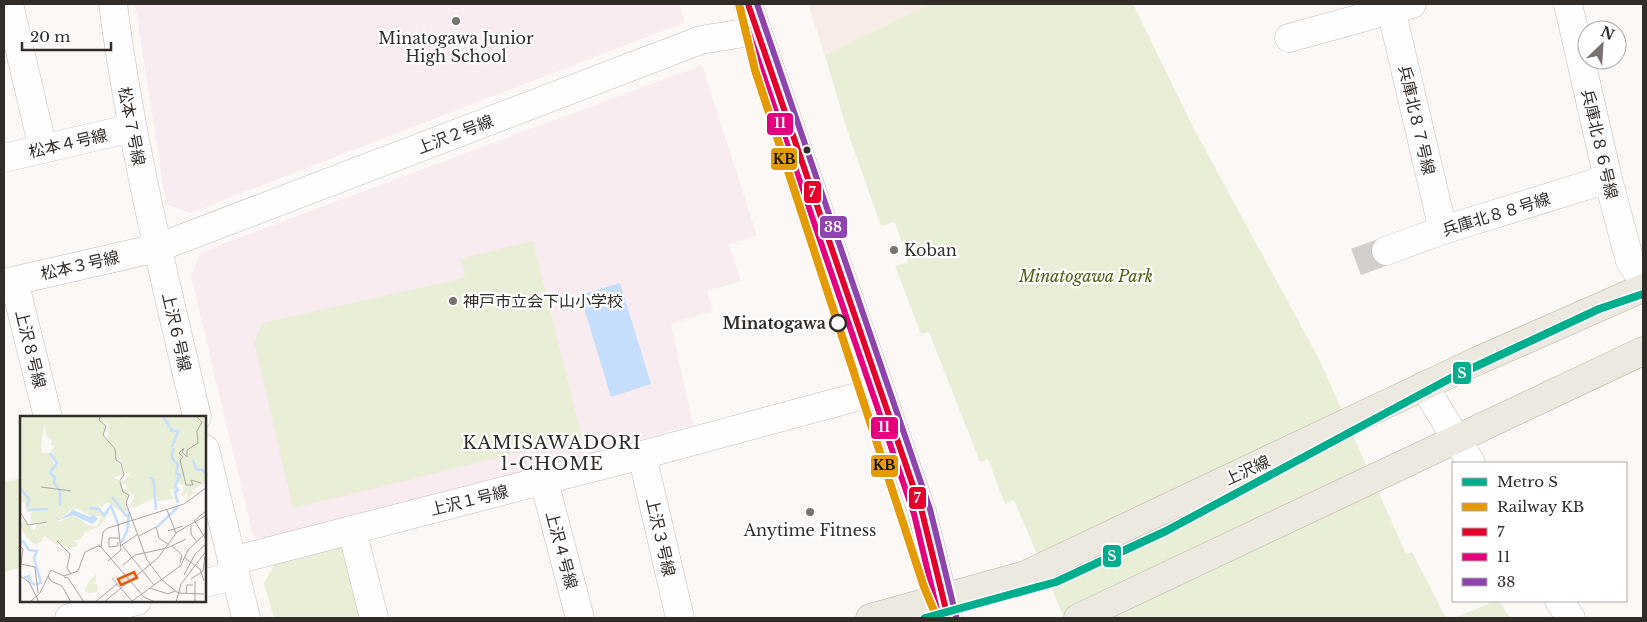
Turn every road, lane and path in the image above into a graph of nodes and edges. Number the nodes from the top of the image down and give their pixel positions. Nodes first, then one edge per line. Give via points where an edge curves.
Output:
1 (8, 4) edge
2 (113, 4) edge
3 (748, 4) edge
4 (1568, 4) edge
5 (1405, 5) edge
6 (756, 31) junction
7 (1289, 38) dead end
8 (132, 128) junction
9 (43, 149) junction
10 (4, 158) edge
11 (1608, 179) junction
12 (1443, 230) junction
13 (157, 248) junction
14 (1386, 251) tunnel mouth
15 (1643, 280) edge
16 (9, 282) edge
17 (1643, 288) edge
18 (1643, 351) edge
19 (1424, 386) junction
20 (879, 391) junction
21 (48, 416) edge
22 (197, 416) edge
23 (1457, 441) junction
24 (206, 453) edge
25 (642, 455) junction
26 (1470, 462) edge
27 (544, 481) junction
28 (352, 530) junction
29 (233, 568) junction
30 (206, 582) edge
31 (129, 602) edge
32 (1560, 602) edge
33 (96, 606) edge
34 (946, 608) edge
35 (69, 618) edge
36 (246, 618) edge
37 (374, 618) edge
38 (580, 618) edge
39 (680, 618) edge
40 (870, 618) edge
41 (1078, 618) edge
42 (1570, 618) edge

1 - 9 street
2 - 8 street, 松本７号線
3 - 6 street
4 - 11 street, 兵庫北８６号線
5 - 7 street
5 - 12 street, 兵庫北８７号線
6 - 13 street, 上沢２号線 via 701,40
6 - 20 street
8 - 9 street, 松本４号線
8 - 13 street, 松本７号線
9 - 10 street, 松本４号線
11 - 12 street, 兵庫北８８号線
11 - 15 street, 兵庫北８６号線 via 1630,261
12 - 14 street, 兵庫北８８号線
13 - 16 street, 松本３号線
13 - 22 street, 上沢６号線
16 - 21 street, 上沢８号線
17 - 19 main road, 上沢線
18 - 23 main road
19 - 23 street
19 - 34 main road, 上沢線 via 1025,575
20 - 25 street, 上沢１号線
20 - 34 street via 922,512
23 - 26 street
23 - 41 main road
24 - 29 street
25 - 27 street, 上沢１号線
25 - 39 street, 上沢３号線
27 - 28 street, 上沢１号線
27 - 38 street, 上沢４号線
28 - 29 street, 上沢１号線
28 - 37 street
29 - 30 street, 上沢１号線
29 - 36 street
31 - 33 street
32 - 42 street
33 - 35 street
34 - 40 main road, 上沢線

